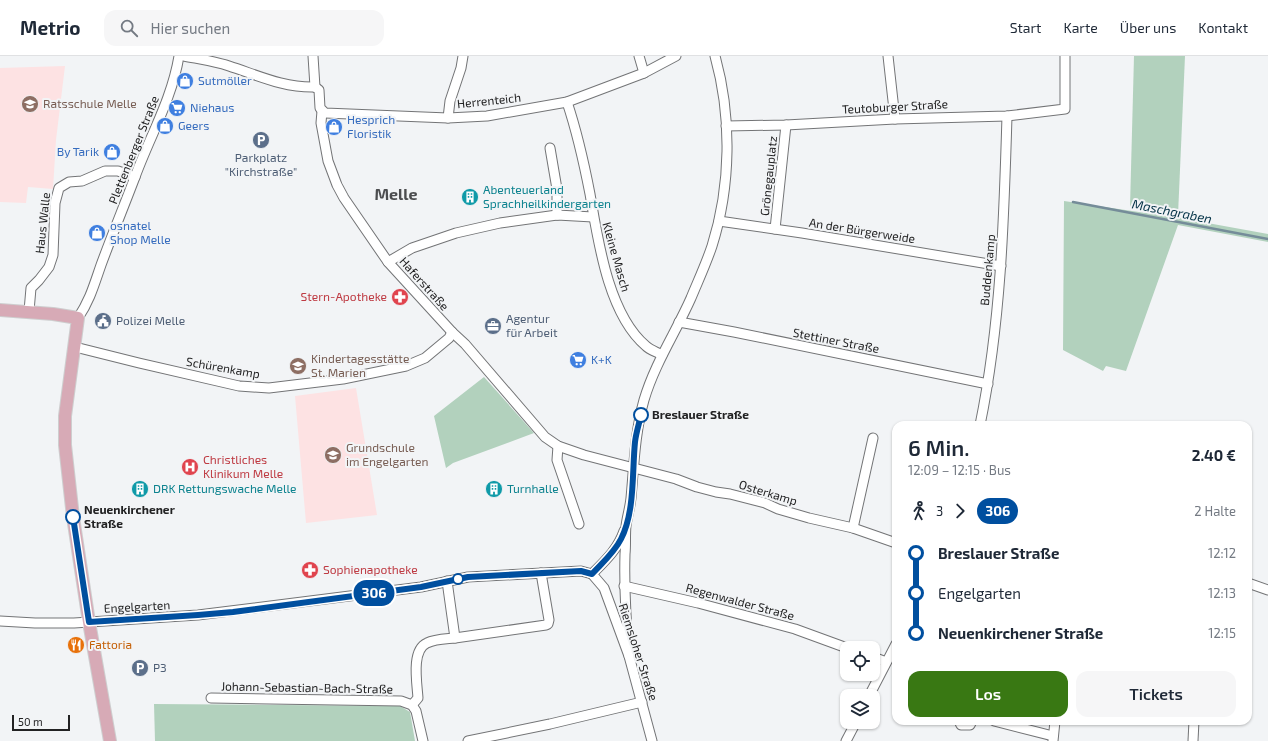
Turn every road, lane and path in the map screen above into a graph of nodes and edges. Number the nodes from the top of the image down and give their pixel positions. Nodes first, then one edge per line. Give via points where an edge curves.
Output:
1 (179, 56) edge
2 (184, 56) edge
3 (313, 56) edge
4 (463, 56) edge
5 (639, 56) edge
6 (676, 56) edge
7 (715, 56) edge
8 (888, 56) edge
9 (1065, 56) edge
10 (644, 73) junction
11 (315, 87) junction
12 (567, 102) junction
13 (322, 111) junction
14 (1007, 116) junction
15 (448, 118) junction
16 (895, 119) junction
17 (786, 125) junction
18 (726, 126) junction
19 (550, 148) dead end
20 (135, 177) junction
21 (557, 215) junction
22 (593, 217) junction
23 (719, 221) junction
24 (775, 229) junction
25 (388, 262) junction
26 (1001, 266) junction
27 (0, 310) edge
28 (29, 311) junction
29 (78, 318) junction
30 (679, 322) junction
31 (452, 332) junction
32 (75, 347) junction
33 (662, 355) junction
34 (988, 384) junction
35 (981, 421) edge
36 (873, 438) dead end
37 (558, 446) junction
38 (633, 467) junction
39 (579, 524) dead end
40 (626, 526) junction
41 (853, 528) junction
42 (892, 542) edge
43 (541, 573) junction
44 (592, 574) junction
45 (447, 581) junction
46 (1252, 584) edge
47 (624, 586) junction
48 (1268, 590) edge
49 (0, 621) edge
50 (89, 622) junction
51 (455, 638) junction
52 (840, 646) edge
53 (892, 651) edge
54 (629, 656) junction
55 (880, 660) edge
56 (886, 662) junction
57 (872, 689) edge
58 (211, 698) dead end
59 (642, 702) junction
60 (412, 705) junction
61 (1007, 725) edge
62 (1055, 725) edge
63 (1194, 725) edge
64 (852, 729) edge
65 (1053, 739) edge
66 (110, 741) edge
67 (423, 741) edge
68 (468, 741) edge
69 (652, 741) edge
70 (846, 741) edge
71 (1193, 741) edge

1 - 20 street, Plettenberger Straße via 171,91
2 - 11 street via 214,62 266,80
3 - 11 street
4 - 15 street via 450,101
5 - 10 street
6 - 10 street, Herrenteich
7 - 18 street via 721,76
8 - 16 street
9 - 14 street, Teutoburger Straße via 1064,109
10 - 12 street, Herrenteich
11 - 13 street via 319,90
12 - 15 street, Herrenteich via 487,116
12 - 22 street, Kleine Masch via 581,154
13 - 15 street, Herrenteich
13 - 25 street, Haferstraße via 321,123 328,161 336,185
14 - 16 street, Teutoburger Straße
14 - 26 street, Buddenkamp
16 - 17 street, Teutoburger Straße
17 - 18 street, Teutoburger Straße
17 - 24 street, Grönegauplatz
18 - 23 street via 726,181
19 - 21 street via 557,189
20 - 28 street, Haus Walle via 118,171 105,171 82,181 69,182 59,188 53,255 49,267 31,288
20 - 29 street, Plettenberger Straße via 87,304
21 - 22 street
21 - 25 street via 456,232 412,248
22 - 33 street, Kleine Masch via 606,274 618,305 636,336 647,347
23 - 24 street, An der Bürgerweide
23 - 30 street via 707,260
24 - 26 street, An der Bürgerweide
25 - 31 street, Haferstraße
26 - 34 street, Buddenkamp
27 - 28 main road
28 - 29 main road
29 - 32 main road
30 - 33 street
30 - 34 street, Stettiner Straße
31 - 32 street, Schürenkamp via 449,338 425,358 406,366 343,379 269,388 239,386
31 - 37 street, Haferstraße via 545,437
32 - 50 main road via 65,416 65,445 70,500
33 - 38 street via 644,401 635,441
34 - 35 street, Buddenkamp
36 - 41 street
37 - 38 street, Haferstraße
37 - 39 street via 557,460
38 - 40 street
38 - 41 street, Osterkamp via 765,503 790,513
40 - 44 street via 611,554
40 - 47 street
41 - 42 street, Osterkamp
43 - 44 street, Engelgarten via 581,571
43 - 45 street, Engelgarten via 468,577
43 - 51 street via 549,620 546,625
44 - 54 street, Riemsloher Straße via 604,588
45 - 50 street, Engelgarten via 421,587 233,612
45 - 51 street
46 - 48 street
47 - 52 street, Regenwalder Straße via 698,603
47 - 54 street
49 - 50 street, Engelgarten
50 - 66 main road
51 - 60 street via 426,643 420,650 416,659 418,698
53 - 56 street
54 - 59 street, Riemsloher Straße
55 - 56 street
56 - 57 street
58 - 60 street, Johann-Sebastian-Bach-Straße via 401,702
59 - 68 street via 517,735
59 - 69 street, Riemsloher Straße
60 - 67 street via 416,711
61 - 65 street
62 - 65 street
63 - 71 street
64 - 70 street

